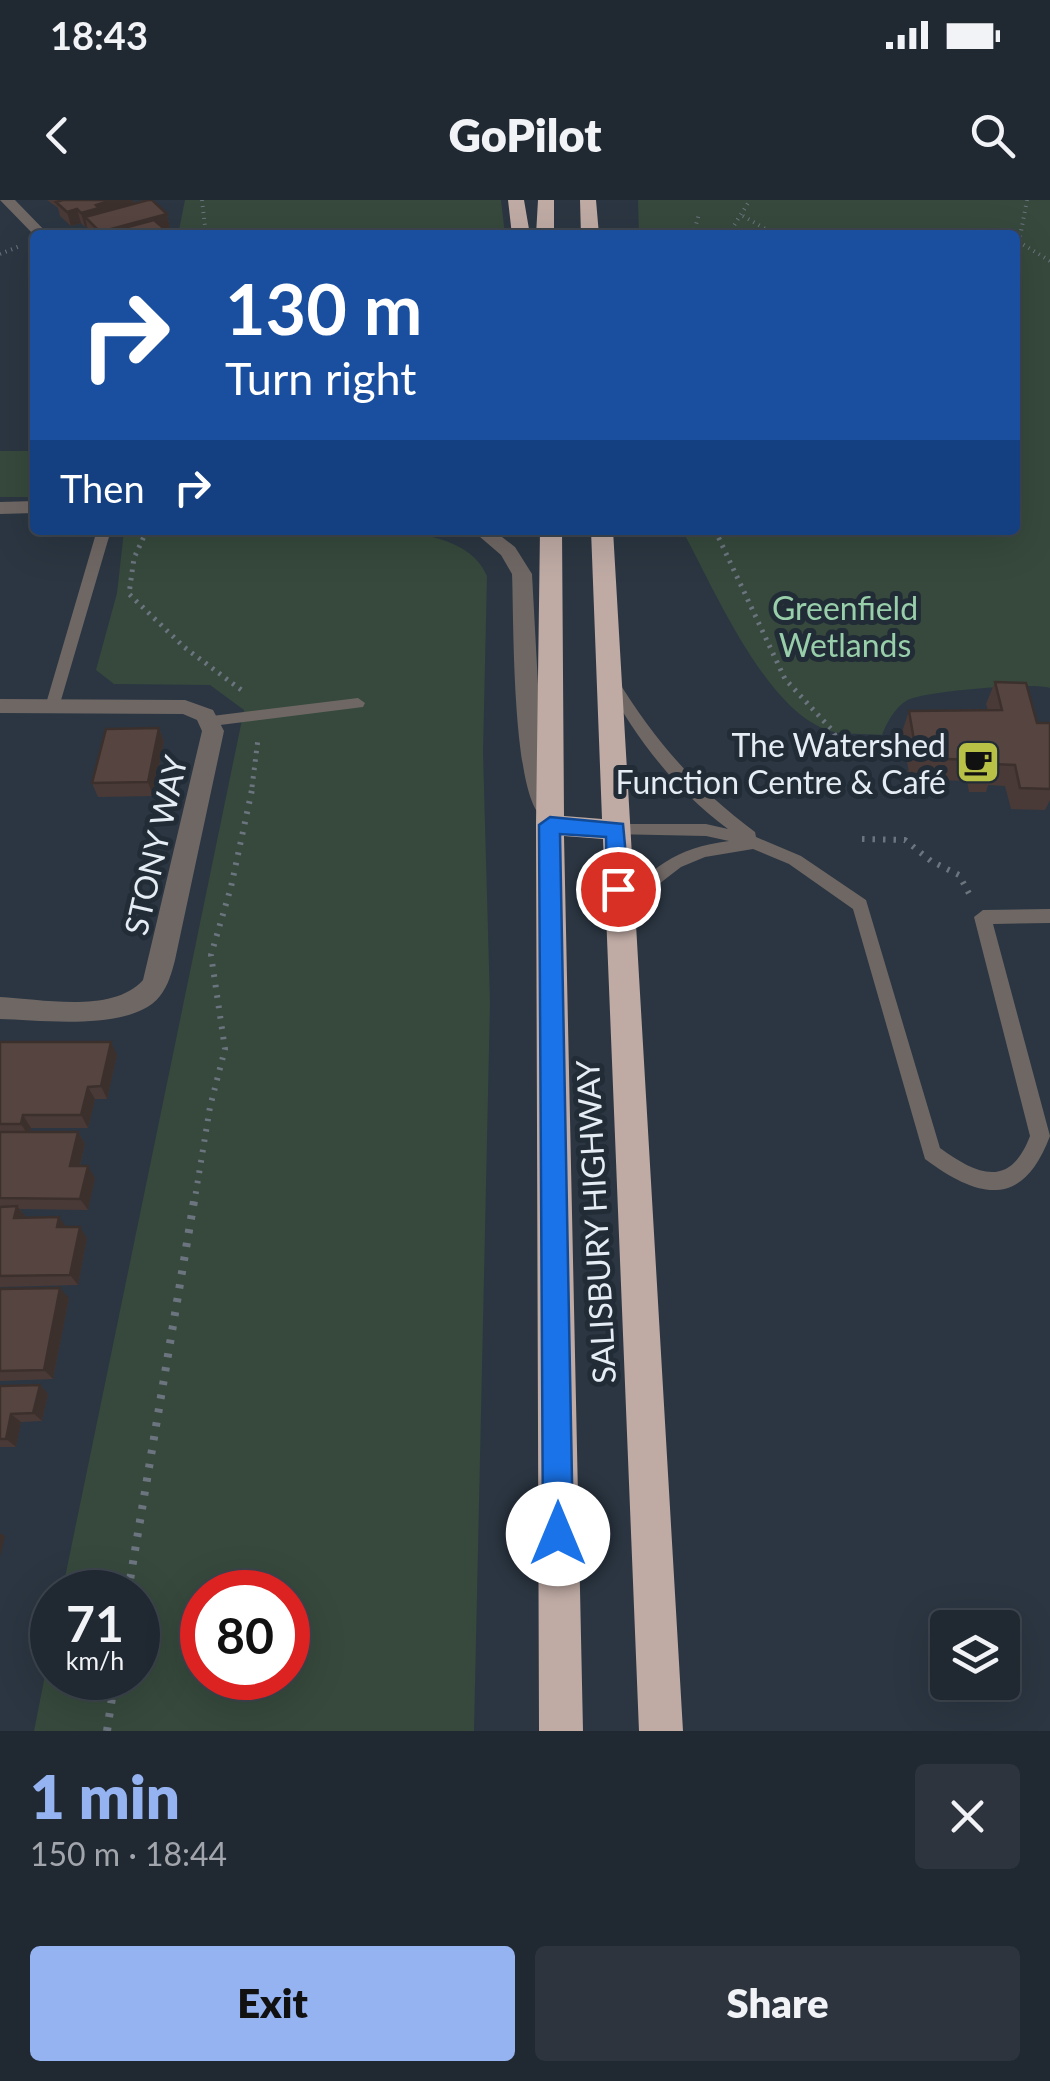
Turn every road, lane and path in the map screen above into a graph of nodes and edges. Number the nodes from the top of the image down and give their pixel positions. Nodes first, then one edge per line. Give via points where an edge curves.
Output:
1 (7, 200) edge
2 (202, 200) edge
3 (508, 200) edge
4 (516, 200) edge
5 (546, 200) edge
6 (750, 200) edge
7 (1027, 200) edge
8 (590, 203) edge
9 (700, 214) dead end
10 (743, 216) junction
11 (37, 230) edge
12 (205, 230) edge
13 (511, 230) edge
14 (520, 230) edge
15 (545, 230) edge
16 (590, 230) edge
17 (695, 230) edge
18 (732, 230) edge
19 (767, 230) edge
20 (1020, 237) edge
21 (1020, 243) edge
22 (1050, 261) edge
23 (0, 508) edge
24 (30, 508) edge
25 (102, 535) edge
26 (145, 535) edge
27 (487, 535) edge
28 (551, 535) edge
29 (602, 535) edge
30 (717, 535) edge
31 (610, 677) junction
32 (358, 703) dead end
33 (0, 706) edge
34 (52, 706) junction
35 (260, 716) junction
36 (212, 722) junction
37 (850, 761) dead end
38 (550, 825) junction
39 (616, 830) junction
40 (862, 839) dead end
41 (761, 845) junction
42 (1050, 916) edge
43 (620, 918) junction
44 (983, 918) junction
45 (0, 1008) edge
46 (132, 1570) edge
47 (111, 1700) edge
48 (106, 1731) edge
49 (561, 1731) edge
50 (661, 1731) edge

1 - 11 street
2 - 12 path
3 - 13 street
4 - 14 highway
5 - 15 highway
6 - 10 path
7 - 20 path
8 - 16 highway
9 - 17 path
10 - 18 path
10 - 19 path
21 - 22 path
23 - 24 street
25 - 34 lane
26 - 35 path via 129,594 205,667 246,694
27 - 38 street via 522,574 531,758
28 - 38 highway, SALISBURY HIGHWAY
29 - 31 highway, SALISBURY HIGHWAY
30 - 37 path via 785,679 832,730
31 - 39 highway, SALISBURY HIGHWAY
31 - 41 lane via 660,760
32 - 35 lane
33 - 34 street, STONY WAY
34 - 36 street, STONY WAY via 185,707
35 - 36 lane
35 - 46 path via 232,888 211,955 226,1049 210,1106
36 - 45 street, STONY WAY via 163,960 151,990 132,1003 99,1009
38 - 39 highway
38 - 49 highway, SALISBURY HIGHWAY
39 - 41 lane via 706,830
39 - 43 highway, SALISBURY HIGHWAY
40 - 44 path via 905,840 959,874
41 - 43 lane via 680,857 662,868
41 - 44 lane via 860,904 932,1153 956,1173 987,1182 1015,1178 1034,1162 1040,1136
42 - 44 lane
43 - 50 highway, SALISBURY HIGHWAY
47 - 48 path

